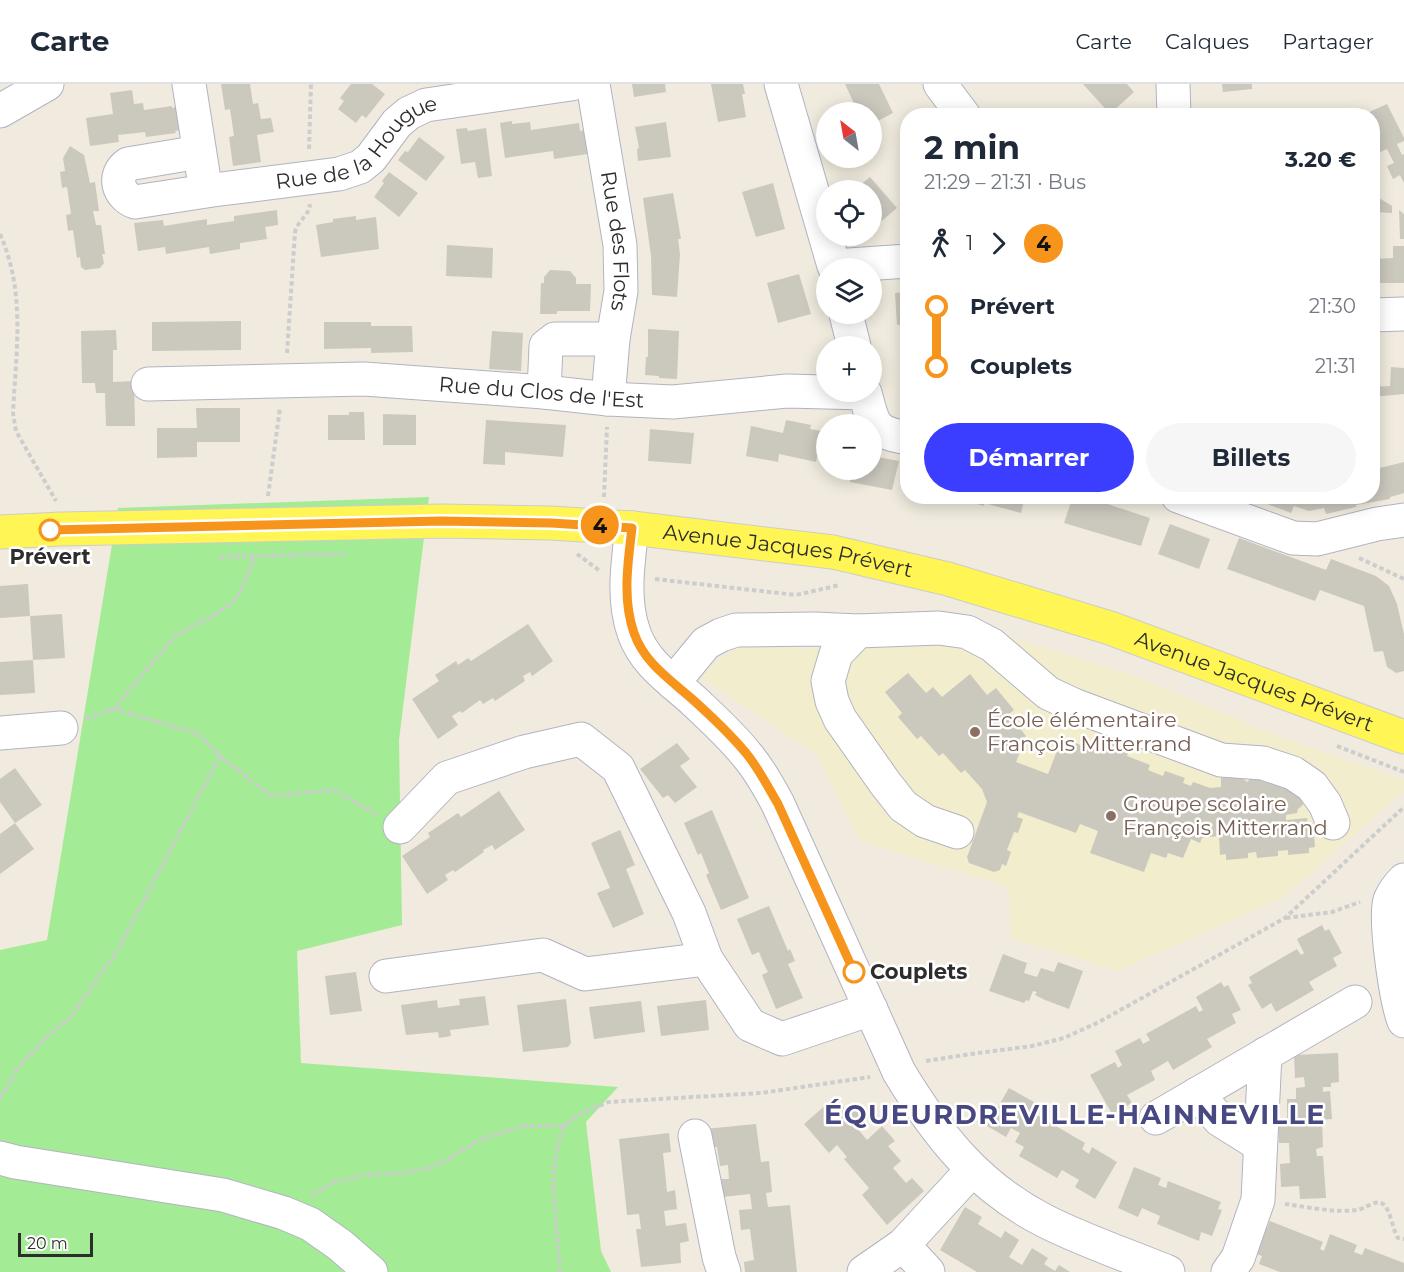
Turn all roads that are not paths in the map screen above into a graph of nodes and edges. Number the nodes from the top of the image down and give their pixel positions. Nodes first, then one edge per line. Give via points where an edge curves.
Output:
1 (47, 84) edge
2 (189, 84) edge
3 (571, 84) edge
4 (593, 84) edge
5 (781, 84) edge
6 (940, 84) edge
7 (1173, 84) edge
8 (958, 108) edge
9 (1174, 108) edge
10 (0, 111) edge
11 (199, 152) junction
12 (213, 190) junction
13 (831, 258) edge
14 (900, 262) edge
15 (882, 263) edge
16 (1404, 314) edge
17 (1380, 315) edge
18 (613, 339) junction
19 (148, 384) dead end
20 (816, 391) edge
21 (544, 392) junction
22 (609, 399) junction
23 (868, 402) edge
24 (900, 437) edge
25 (1200, 504) edge
26 (1404, 520) edge
27 (617, 526) junction
28 (0, 532) edge
29 (858, 631) junction
30 (673, 683) junction
31 (61, 728) dead end
32 (0, 733) edge
33 (1404, 737) edge
34 (1333, 823) dead end
35 (400, 827) road end
36 (957, 832) dead end
37 (1397, 889) edge
38 (706, 959) junction
39 (386, 976) dead end
40 (1355, 1002) dead end
41 (871, 1009) junction
42 (1404, 1021) edge
43 (1265, 1054) junction
44 (1197, 1095) junction
45 (1156, 1118) dead end
46 (695, 1136) dead end
47 (1260, 1145) junction
48 (0, 1158) edge
49 (972, 1170) junction
50 (903, 1245) junction
51 (371, 1272) edge
52 (724, 1272) edge
53 (864, 1272) edge
54 (928, 1272) edge
55 (1168, 1272) edge
56 (1228, 1272) edge

1 - 10 street
2 - 11 street
3 - 12 street, Rue de la Hougue via 426,105 397,123 360,167 339,174
4 - 18 street, Rue des Flots via 620,245 621,291
5 - 13 street
6 - 8 street
7 - 9 street
11 - 12 street via 204,176
11 - 12 street, Rue de la Hougue via 128,164 118,177 121,193 135,202
14 - 15 street
16 - 17 street
18 - 21 street via 549,341
18 - 22 street, Rue des Flots
19 - 21 street, Rue du Clos de l'Est via 364,379
20 - 22 street, Rue du Clos de l'Est via 673,402
21 - 22 street, Rue du Clos de l'Est
23 - 24 street, Rue du Clos de l'Est via 878,428 887,435
25 - 26 street via 1293,538 1317,539
27 - 28 main road, Avenue Jacques Prévert via 441,521
27 - 30 street via 634,632 641,650
27 - 33 main road, Avenue Jacques Prévert via 833,552 947,578 1110,628
29 - 30 street via 736,630 706,643
29 - 34 street via 939,628 967,632 992,645 1048,693 1076,706 1221,760 1263,763 1293,773 1312,786
29 - 36 street via 836,654 828,681 840,719 903,806 925,821
30 - 41 street via 747,754 765,781
31 - 32 street
35 - 38 street via 447,778 524,752 581,739 618,768 689,913
37 - 42 street via 1388,911
38 - 39 street via 585,974 543,955
38 - 41 street via 750,1025 782,1039
40 - 43 street
41 - 49 street via 898,1072 924,1114
43 - 44 street
43 - 47 street
44 - 45 street
44 - 47 street via 1220,1120
46 - 52 street
47 - 56 street via 1258,1200 1238,1258
48 - 51 street via 223,1195 284,1213 310,1224
49 - 50 street
49 - 55 street via 1045,1221
50 - 53 street
50 - 54 street

